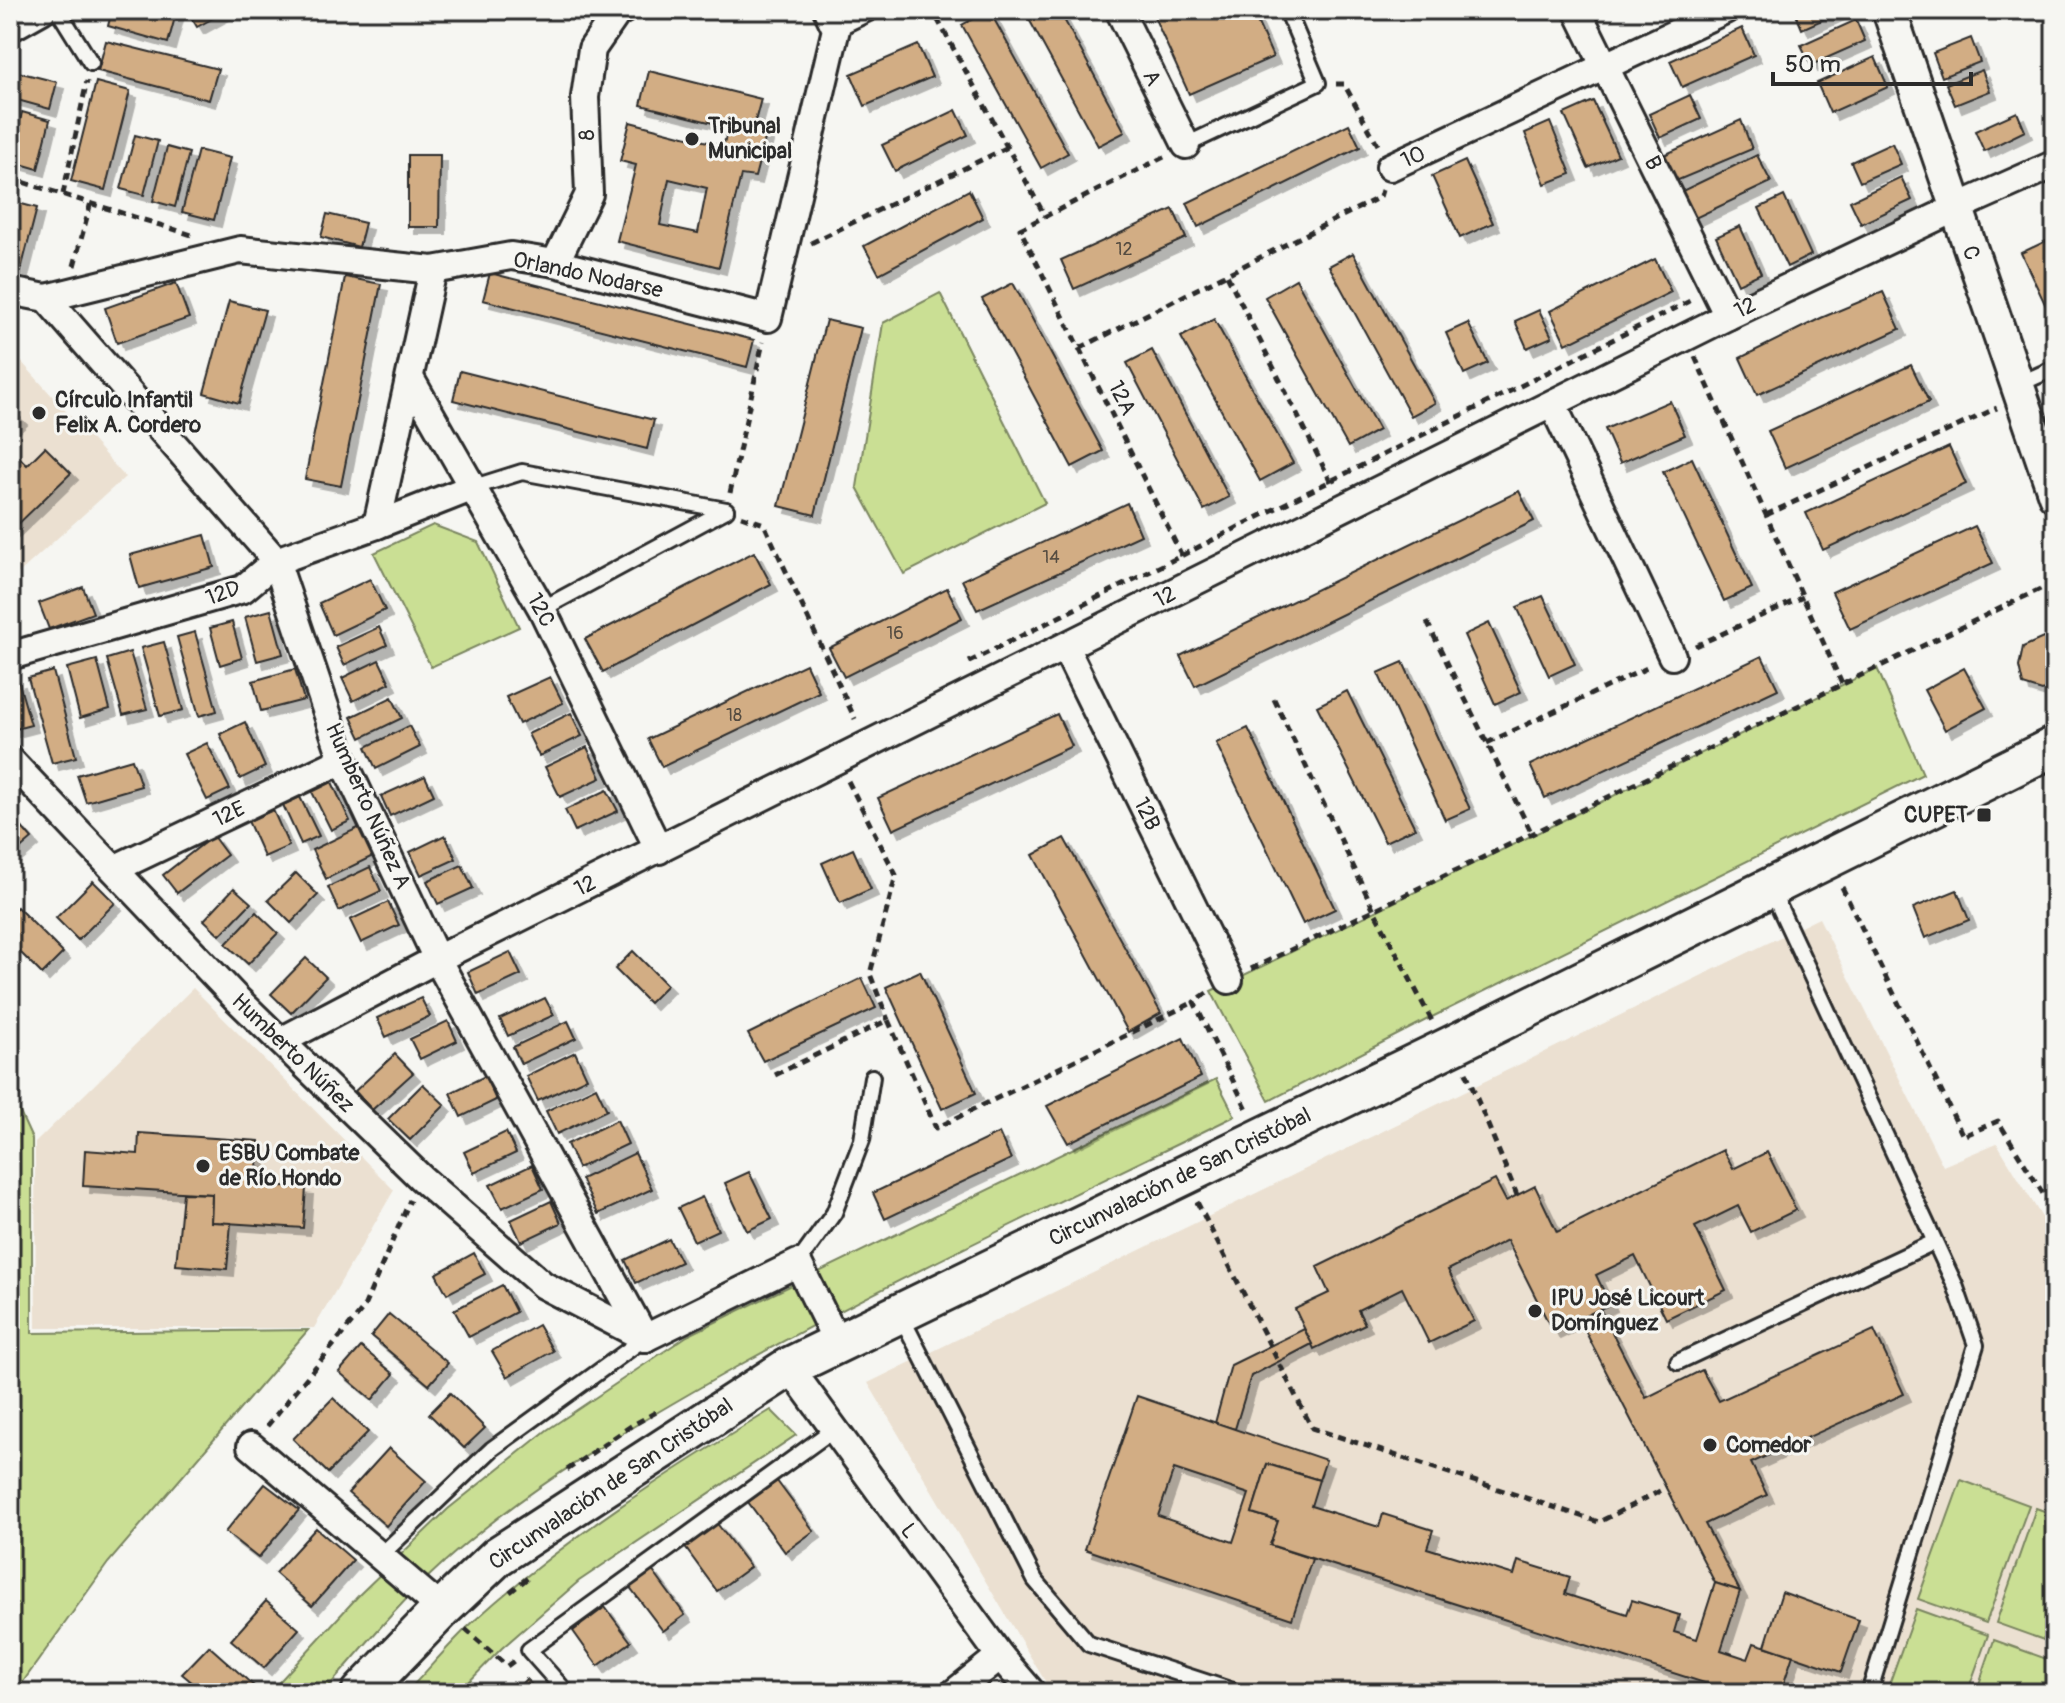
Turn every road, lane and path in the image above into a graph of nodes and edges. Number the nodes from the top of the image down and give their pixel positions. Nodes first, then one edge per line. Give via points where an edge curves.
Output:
1 (42, 10) edge
2 (58, 10) edge
3 (623, 10) edge
4 (875, 10) edge
5 (941, 10) edge
6 (1119, 10) edge
7 (1287, 10) edge
8 (1577, 10) edge
9 (1725, 10) edge
10 (1889, 10) edge
11 (832, 19) edge
12 (10, 28) edge
13 (91, 63) joint
14 (1605, 66) junction
15 (1318, 83) junction
16 (1186, 145) junction
17 (1008, 147) junction
18 (2055, 164) edge
19 (1390, 167) junction
20 (10, 178) edge
21 (63, 194) junction
22 (91, 202) junction
23 (1956, 208) junction
24 (1045, 216) junction
25 (195, 235) dead end
26 (784, 256) junction
27 (555, 263) junction
28 (433, 270) junction
29 (1227, 275) junction
30 (1715, 288) junction
31 (10, 291) edge
32 (57, 294) junction
33 (1728, 316) junction
34 (768, 318) junction
35 (1686, 338) junction
36 (1080, 348) junction
37 (2055, 368) edge
38 (410, 378) junction
39 (2019, 390) junction
40 (1553, 405) junction
41 (1331, 481) junction
42 (471, 488) junction
43 (2055, 495) edge
44 (1344, 508) junction
45 (726, 510) junction
46 (1766, 515) junction
47 (377, 525) junction
48 (1181, 555) junction
49 (276, 561) junction
50 (1195, 582) junction
51 (2055, 582) edge
52 (1803, 597) junction
53 (542, 609) junction
54 (1427, 622) dead end
55 (1065, 647) junction
56 (10, 656) edge
57 (1672, 656) junction
58 (968, 662) dead end
59 (1842, 684) junction
60 (1274, 699) dead end
61 (869, 712) dead end
62 (1487, 743) junction
63 (2055, 746) edge
64 (10, 760) edge
65 (343, 760) junction
66 (848, 781) dead end
67 (1532, 834) junction
68 (659, 850) junction
69 (114, 869) junction
70 (1839, 881) dead end
71 (1770, 887) junction
72 (1374, 910) junction
73 (437, 959) junction
74 (1229, 980) junction
75 (1194, 1002) junction
76 (888, 1020) junction
77 (281, 1041) junction
78 (1453, 1045) junction
79 (775, 1075) dead end
80 (872, 1077) dead end
81 (1262, 1138) junction
82 (420, 1177) junction
83 (1209, 1194) dead end
84 (1517, 1195) dead end
85 (2055, 1213) edge
86 (1934, 1242) junction
87 (798, 1263) junction
88 (899, 1312) junction
89 (645, 1338) junction
90 (837, 1342) junction
91 (1678, 1362) dead end
92 (789, 1367) junction
93 (834, 1429) junction
94 (251, 1446) joint
95 (1666, 1488) dead end
96 (379, 1557) junction
97 (534, 1573) dead end
98 (510, 1592) dead end
99 (459, 1625) junction
100 (529, 1650) junction
101 (1000, 1656) junction
102 (361, 1693) edge
103 (567, 1693) edge
104 (954, 1693) edge
105 (1032, 1693) edge
106 (1239, 1693) edge
107 (1869, 1693) edge

1 - 12 street
2 - 13 lane
3 - 27 street, 8 via 592,49 585,97 589,194
4 - 11 lane
5 - 17 path via 934,13
6 - 16 street, A
7 - 15 lane
8 - 14 street, B
9 - 14 street, 10
10 - 23 street, C
11 - 26 street
13 - 21 path
14 - 19 street, 10
14 - 30 street, B
15 - 16 lane
15 - 19 path via 1344,84
16 - 24 path
17 - 24 path
17 - 26 path
18 - 23 street, 12
19 - 29 path, 10 via 1380,197
20 - 21 path
21 - 22 path
22 - 25 path
22 - 32 path
23 - 33 street, 12
23 - 39 street, C
24 - 36 path, 12A via 1020,229
26 - 34 street
27 - 28 street, Orlando Nodarse via 511,256
27 - 34 street, Orlando Nodarse
28 - 32 street, Orlando Nodarse via 240,250
28 - 38 street
29 - 36 path, 10
29 - 41 path
30 - 33 street, B
30 - 41 path
31 - 32 street
32 - 49 street, Humberto Núñez A
33 - 35 street, 12
34 - 45 path
35 - 40 street, 12
35 - 46 path
36 - 48 path, 12A
37 - 39 lane
38 - 42 street, 12C
38 - 47 street
39 - 43 street, C
39 - 46 path
40 - 44 street, 12
40 - 57 street
41 - 44 path
41 - 48 path
42 - 45 lane via 522,472
42 - 47 street, 12D
42 - 53 street, 12C
44 - 50 street, 12
45 - 53 lane
45 - 61 path via 764,524 855,719
46 - 52 path
47 - 49 street, 12D
48 - 50 path, 12A
48 - 58 path
49 - 56 street, 12D via 243,589
49 - 65 street, Humberto Núñez A
50 - 55 street, 12
51 - 59 path
52 - 57 path
52 - 59 path
53 - 68 street, 12C
54 - 62 path
55 - 68 street, 12
55 - 74 street, 12B
57 - 62 path
59 - 67 path
60 - 72 path
62 - 67 path
63 - 71 main road, Circunvalación de San Cristóbal
64 - 69 street, Humberto Núñez
65 - 69 street, 12E
65 - 73 street, Humberto Núñez A
66 - 76 path via 896,875 870,974
67 - 72 path
68 - 73 street, 12
69 - 77 street, Humberto Núñez
70 - 85 path via 1963,1136 1998,1121
71 - 78 main road, Circunvalación de San Cristóbal
71 - 86 lane
72 - 74 path
72 - 78 path via 1430,1018
73 - 77 street, 12
73 - 89 street, Humberto Núñez A
74 - 75 path
75 - 76 path via 936,1128
75 - 81 path
76 - 79 path
77 - 82 street, Humberto Núñez
78 - 81 main road, Circunvalación de San Cristóbal
78 - 84 path
80 - 87 lane via 862,1140 834,1213
81 - 88 main road, Circunvalación de San Cristóbal
82 - 89 street, Humberto Núñez via 543,1285
82 - 94 path via 363,1309
83 - 95 path via 1196,1200 1312,1428 1599,1522
86 - 91 lane
86 - 107 lane via 1976,1345
87 - 89 street
87 - 90 street
88 - 90 main road, Circunvalación de San Cristóbal
88 - 106 lane via 1035,1580 1089,1644
89 - 96 lane via 492,1449
90 - 92 main road, Circunvalación de San Cristóbal
92 - 93 street, L
92 - 99 main road, Circunvalación de San Cristóbal via 498,1556
93 - 100 lane
93 - 101 street, L
94 - 96 street
96 - 99 street
97 - 98 path
99 - 100 path via 507,1666
99 - 102 main road, Circunvalación de San Cristóbal
100 - 103 lane
101 - 104 street
101 - 105 street, L

